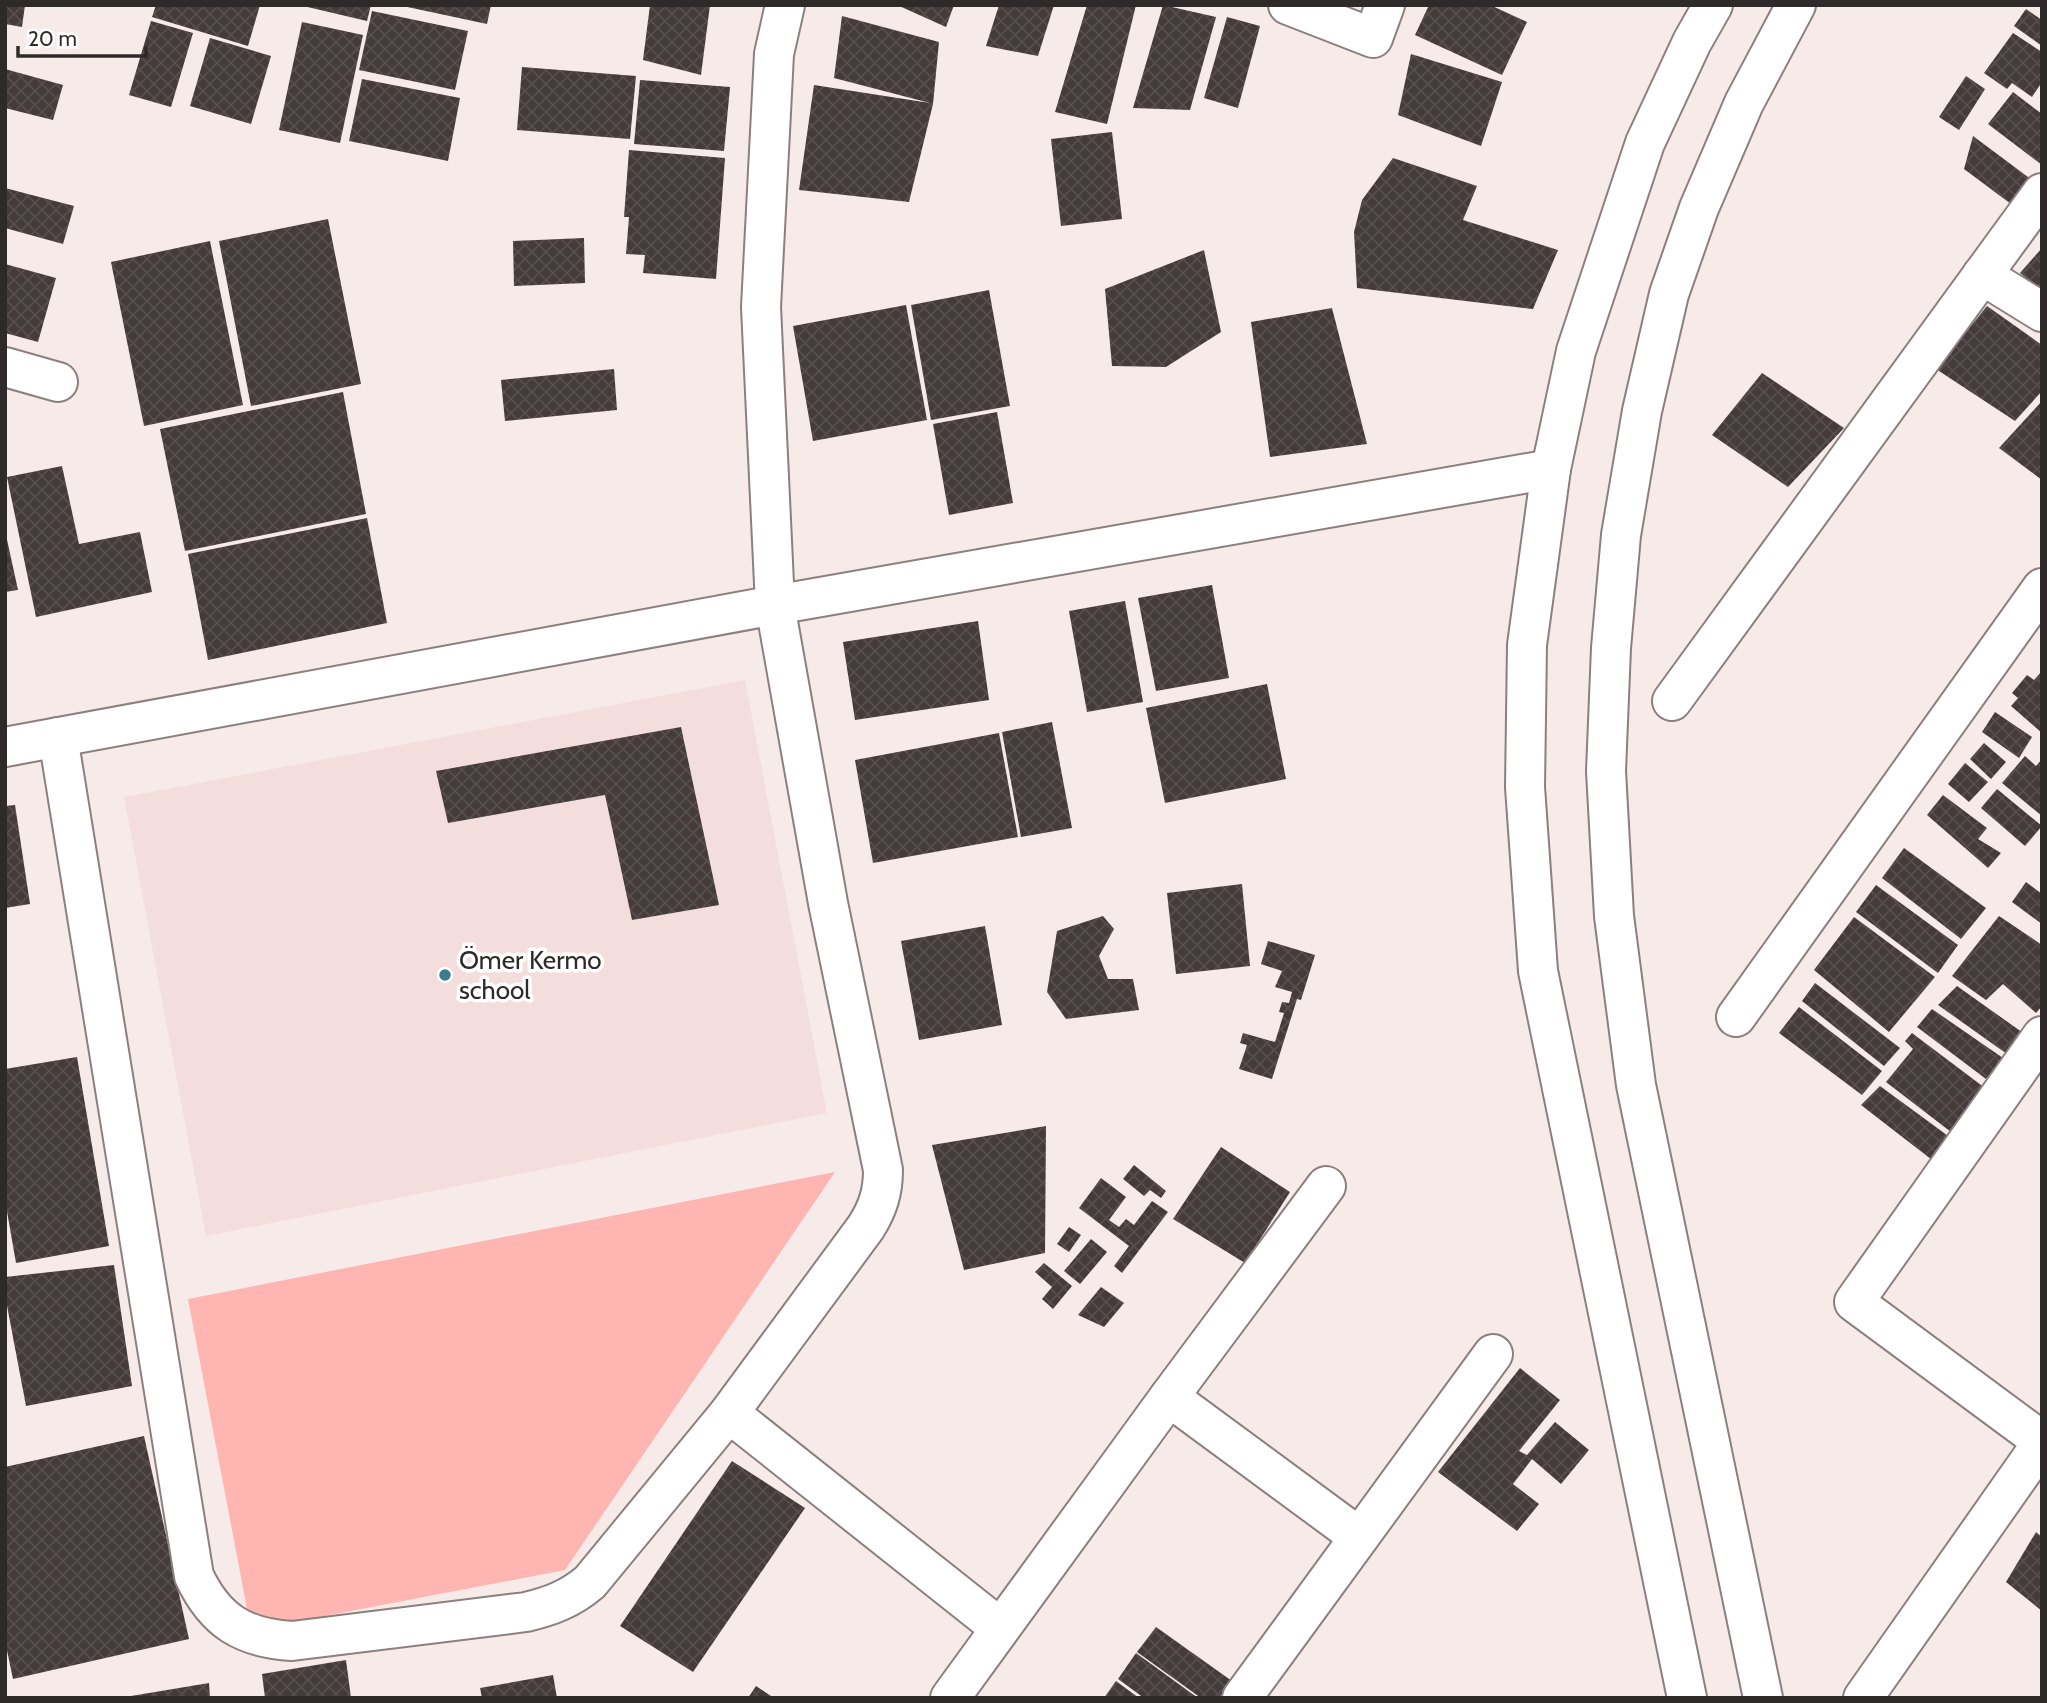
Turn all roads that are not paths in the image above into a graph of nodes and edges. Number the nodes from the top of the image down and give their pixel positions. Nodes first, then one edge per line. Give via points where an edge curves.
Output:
1 (785, 5) edge
2 (1288, 5) edge
3 (1385, 5) edge
4 (1713, 5) edge
5 (1796, 5) edge
6 (2042, 193) edge
7 (1982, 275) junction
8 (2042, 312) edge
9 (5, 367) edge
10 (58, 382) dead end
11 (1551, 469) junction
12 (2042, 588) edge
13 (775, 605) junction
14 (1672, 701) dead end
15 (58, 737) junction
16 (5, 747) edge
17 (1736, 1017) dead end
18 (2042, 1035) edge
19 (1326, 1186) dead end
20 (1493, 1354) dead end
21 (1169, 1397) junction
22 (729, 1413) junction
23 (2042, 1442) edge
24 (1359, 1536) junction
25 (1000, 1628) junction
26 (950, 1698) edge
27 (1242, 1698) edge
28 (1687, 1698) edge
29 (1763, 1698) edge
30 (1863, 1698) edge

1 - 13 street via 774,54 761,307
2 - 3 street via 1373,38
4 - 11 street via 1645,143 1576,351
5 - 29 street via 1744,103 1699,208 1669,294 1642,411 1621,535 1605,771 1614,916 1636,1085
6 - 7 street
7 - 8 street
7 - 14 street
9 - 10 street
11 - 13 street
11 - 28 street via 1527,645 1525,787 1538,971
12 - 17 street
13 - 15 street
13 - 22 street via 883,1185 866,1227
15 - 16 street
15 - 22 street via 194,1576 216,1612 250,1634 292,1641 526,1612 561,1602 590,1583
18 - 23 street via 1854,1302
19 - 21 street
20 - 24 street
21 - 24 street
21 - 25 street
22 - 25 street
23 - 30 street
24 - 27 street
25 - 26 street

